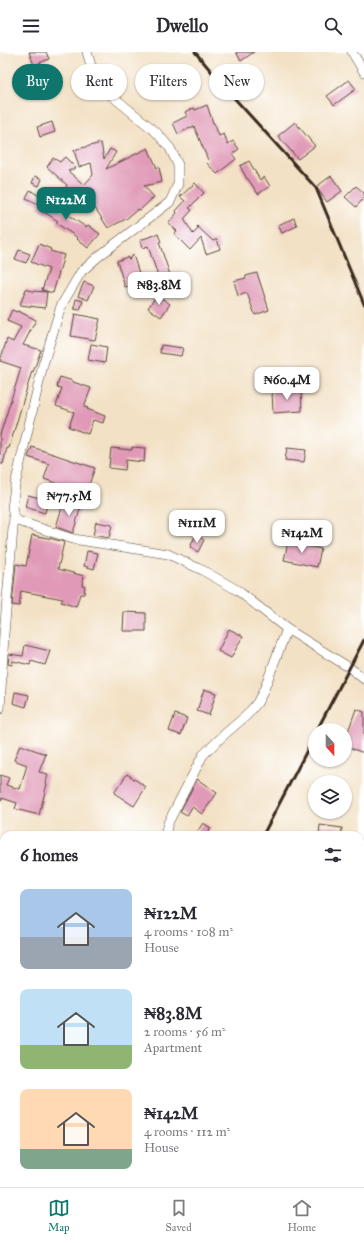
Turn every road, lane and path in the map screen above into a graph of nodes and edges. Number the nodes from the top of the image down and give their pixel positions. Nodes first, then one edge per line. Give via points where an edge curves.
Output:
1 (86, 52) edge
2 (352, 52) edge
3 (364, 72) edge
4 (14, 517) junction
5 (287, 629) junction
6 (364, 679) edge
7 (0, 709) edge
8 (166, 831) edge

1 - 4 street via 92,69 106,91 156,132 170,148 178,165 178,184 170,202 81,272 61,306 43,365 15,485 12,508
2 - 3 street
4 - 5 street via 18,521 73,539 168,554 237,590
4 - 7 street
5 - 6 street
5 - 8 street via 257,703 203,755

